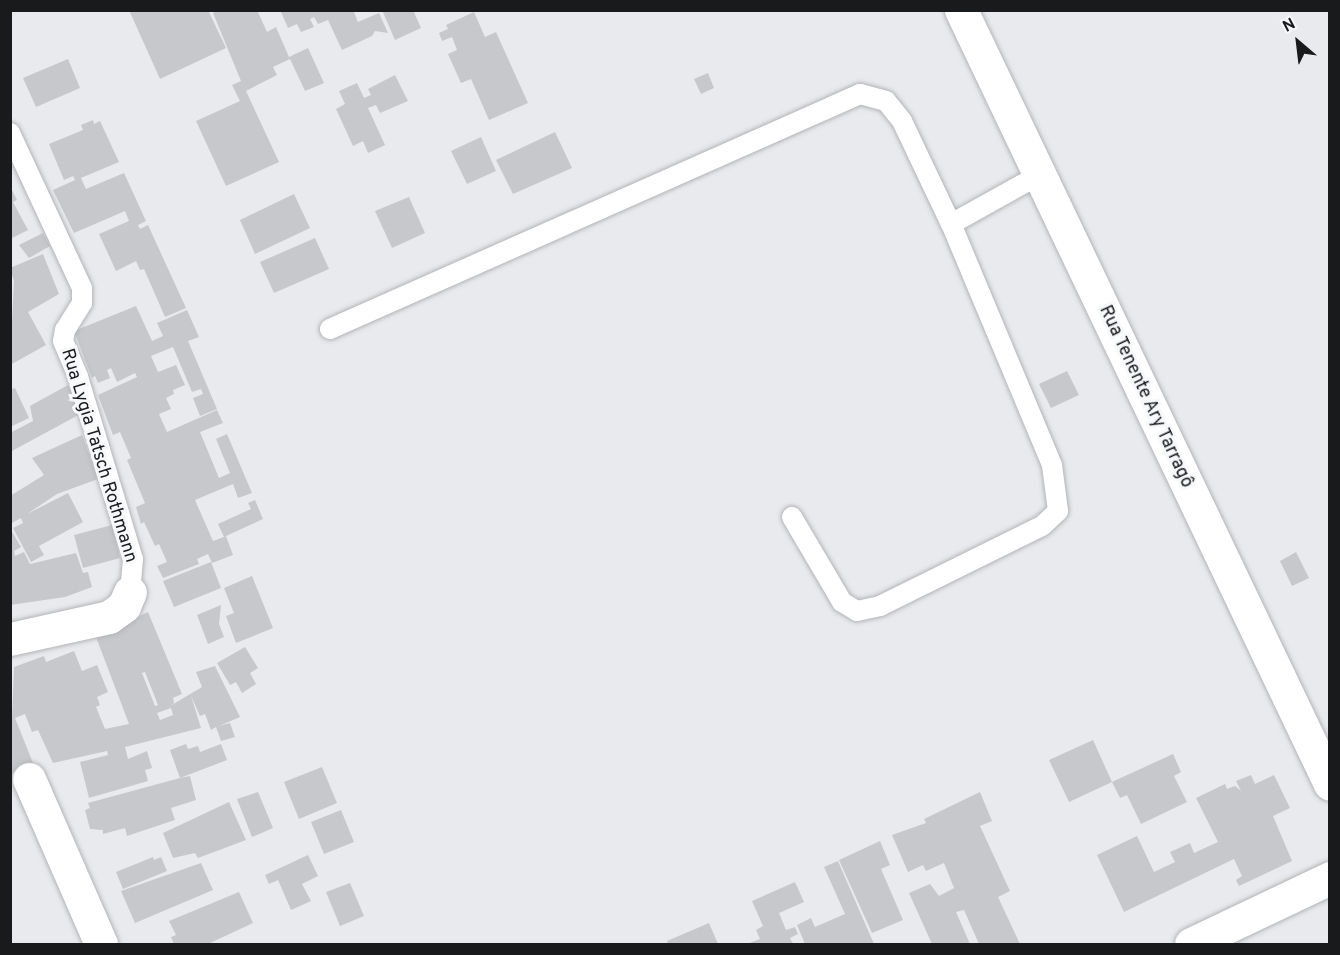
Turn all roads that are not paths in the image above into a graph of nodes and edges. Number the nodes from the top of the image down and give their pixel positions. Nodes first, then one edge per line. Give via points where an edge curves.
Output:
1 (961, 10) edge
2 (10, 134) edge
3 (1039, 175) junction
4 (951, 224) junction
5 (330, 329) dead end
6 (792, 517) dead end
7 (130, 592) joint
8 (10, 639) edge
9 (29, 779) dead end
10 (1329, 784) edge
11 (1329, 878) edge
12 (101, 945) edge
13 (1191, 945) edge

1 - 3 main road, Rua Tenente Ary Tarragô
2 - 7 lane, Rua Lygia Tatsch Rothmann via 82,288 82,303 65,330 63,341 78,377 134,559
3 - 4 lane
3 - 10 main road, Rua Tenente Ary Tarragô
4 - 5 lane via 903,121 886,101 860,94
4 - 6 lane via 1052,465 1058,511 1042,526 992,551 880,606 857,611 842,602
7 - 8 main road, Rua Lygia Tatsch Rothmann via 124,606 109,617
9 - 12 main road
11 - 13 main road

